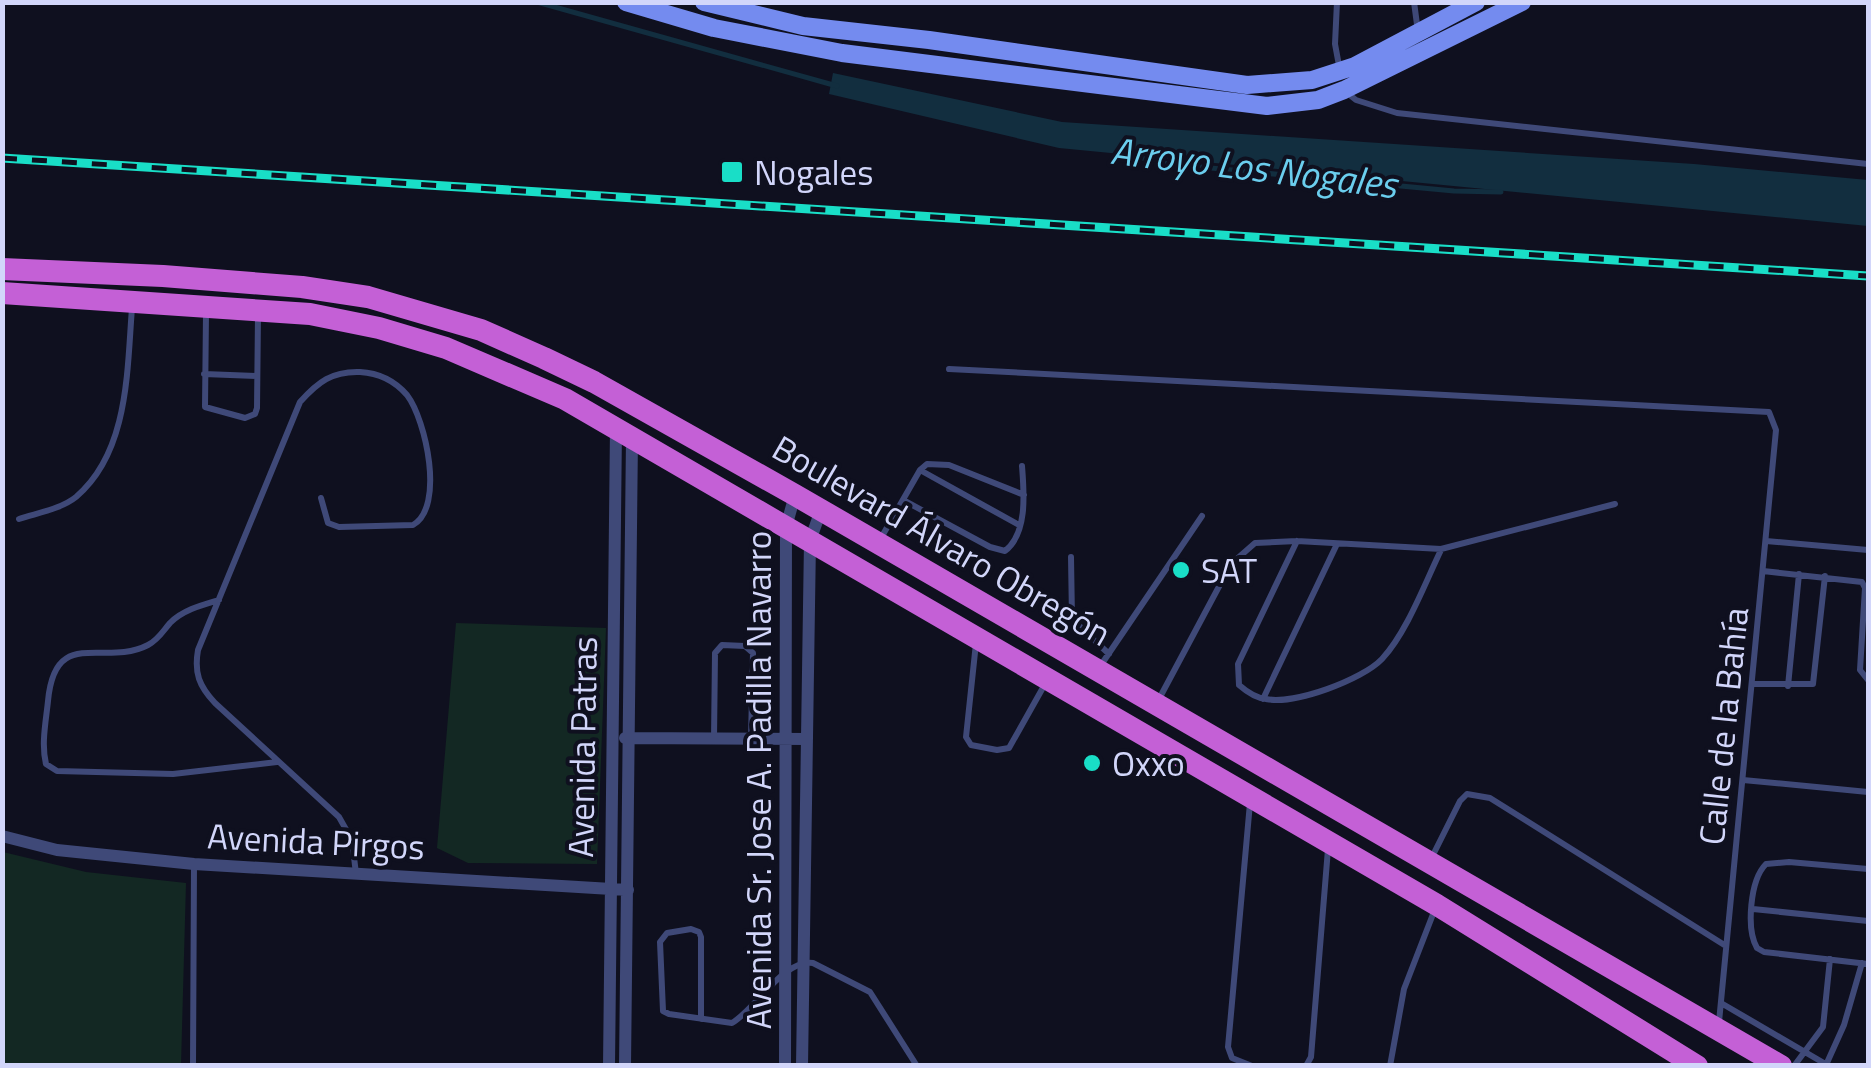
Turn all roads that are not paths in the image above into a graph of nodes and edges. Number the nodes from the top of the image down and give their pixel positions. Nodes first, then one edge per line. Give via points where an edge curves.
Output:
1 (626, 2) edge
2 (704, 2) edge
3 (1337, 2) edge
4 (1414, 2) edge
5 (1476, 2) edge
6 (1522, 2) edge
7 (1418, 33) junction
8 (1340, 71) junction
9 (1344, 90) junction
10 (1868, 164) edge
11 (2, 269) edge
12 (2, 293) edge
13 (133, 302) junction
14 (207, 307) junction
15 (258, 310) junction
16 (949, 369) dead end
17 (204, 374) junction
18 (257, 376) junction
19 (624, 433) junction
20 (1022, 466) dead end
21 (920, 470) junction
22 (1024, 494) junction
23 (796, 495) junction
24 (320, 498) dead end
25 (902, 500) junction
26 (1615, 504) dead end
27 (821, 510) junction
28 (1202, 516) dead end
29 (19, 518) dead end
30 (1019, 525) junction
31 (786, 527) junction
32 (810, 541) junction
33 (1297, 541) junction
34 (1766, 541) junction
35 (878, 543) junction
36 (1337, 544) junction
37 (1441, 549) junction
38 (1868, 550) edge
39 (1070, 557) dead end
40 (1763, 571) junction
41 (1798, 574) junction
42 (1825, 576) junction
43 (1867, 586) edge
44 (219, 600) junction
45 (999, 613) junction
46 (977, 637) junction
47 (1103, 662) junction
48 (1048, 678) junction
49 (1868, 680) edge
50 (1752, 684) junction
51 (1788, 686) junction
52 (1264, 699) junction
53 (1148, 700) junction
54 (612, 738) junction
55 (630, 738) junction
56 (714, 738) junction
57 (751, 739) junction
58 (786, 739) junction
59 (806, 739) junction
60 (278, 762) junction
61 (1743, 780) junction
62 (1868, 792) edge
63 (1250, 796) junction
64 (2, 836) edge
65 (1328, 841) junction
66 (1430, 863) junction
67 (194, 864) junction
68 (1868, 870) edge
69 (356, 875) junction
70 (611, 890) junction
71 (628, 890) junction
72 (1437, 904) junction
73 (1753, 909) junction
74 (1868, 920) edge
75 (1726, 946) junction
76 (1830, 960) junction
77 (804, 962) junction
78 (1866, 964) edge
79 (786, 972) junction
80 (1720, 1002) junction
81 (701, 1019) junction
82 (1718, 1028) junction
83 (1806, 1052) junction
84 (1680, 1059) edge
85 (1827, 1065) edge
86 (194, 1066) edge
87 (609, 1066) edge
88 (625, 1066) edge
89 (785, 1066) edge
90 (802, 1066) edge
91 (917, 1066) edge
92 (1252, 1066) edge
93 (1306, 1066) edge
94 (1390, 1066) edge
95 (1697, 1066) edge
96 (1780, 1066) edge
97 (1794, 1066) edge

1 - 9 main road via 775,42 1167,96 1267,106
2 - 8 main road via 802,26 1246,85
3 - 8 lane
4 - 7 lane
5 - 7 main road
6 - 9 main road
7 - 8 main road
8 - 9 lane
9 - 10 lane via 1397,113
11 - 23 highway, Boulevard Álvaro Obregón via 302,287 416,310 481,330 594,382
12 - 13 highway, Boulevard Álvaro Obregón
13 - 14 highway, Boulevard Álvaro Obregón
13 - 29 lane via 126,388 107,454 74,499
14 - 15 highway, Boulevard Álvaro Obregón
14 - 17 lane
15 - 18 lane
15 - 19 highway, Boulevard Álvaro Obregón via 310,314 446,348 504,370
16 - 34 lane, Calle de la Bahía via 1760,410 1771,414 1776,430
17 - 18 lane
17 - 18 lane via 205,407 245,418 256,414
19 - 31 highway, Boulevard Álvaro Obregón
19 - 54 street, Avenida Patras
19 - 55 street, Avenida Patras
20 - 22 lane
21 - 22 lane via 949,465
21 - 25 lane
21 - 30 lane
22 - 30 lane
23 - 27 highway, Boulevard Álvaro Obregón
23 - 31 street, Avenida Sr. Jose A. Padilla Navarro
24 - 44 lane via 328,523 339,527 423,519 427,444 408,397 381,375 334,374 300,402
25 - 30 lane via 999,551 1010,548
25 - 35 lane
26 - 37 lane
27 - 32 street, Avenida Sr. Jose A. Padilla Navarro
27 - 35 highway, Boulevard Álvaro Obregón
28 - 47 lane
31 - 32 highway, Boulevard Álvaro Obregón
31 - 58 street, Avenida Sr. Jose A. Padilla Navarro
32 - 46 highway, Boulevard Álvaro Obregón
32 - 59 street, Avenida Sr. Jose A. Padilla Navarro
33 - 36 lane
33 - 52 lane via 1238,664 1239,685
33 - 53 lane via 1255,543 1231,564
34 - 38 lane
34 - 40 lane, Calle de la Bahía
35 - 45 highway, Boulevard Álvaro Obregón
36 - 37 lane
36 - 52 lane
37 - 52 lane via 1382,659 1319,691 1292,700
39 - 47 lane via 1072,619
40 - 41 lane
40 - 50 lane, Calle de la Bahía
41 - 42 lane
41 - 51 lane
42 - 43 lane
42 - 51 lane via 1815,679 1808,686
43 - 49 lane via 1860,670
44 - 60 lane via 198,650 200,688
44 - 60 lane via 184,613 146,647 78,653 61,662 49,686 46,764 57,772 172,774
45 - 47 highway, Boulevard Álvaro Obregón
45 - 48 highway
46 - 48 highway, Boulevard Álvaro Obregón
46 - 48 lane via 966,732 971,745 1009,748
47 - 53 highway, Boulevard Álvaro Obregón
48 - 53 highway via 1095,680
48 - 63 highway, Boulevard Álvaro Obregón
50 - 51 lane
50 - 61 lane, Calle de la Bahía
53 - 66 highway, Boulevard Álvaro Obregón
54 - 55 street
54 - 70 street, Avenida Patras
55 - 56 street
55 - 71 street, Avenida Patras
56 - 57 street
56 - 57 lane via 715,654 722,645 753,653
57 - 58 street
58 - 59 street
58 - 79 street, Avenida Sr. Jose A. Padilla Navarro
59 - 77 street, Avenida Sr. Jose A. Padilla Navarro
60 - 69 lane via 339,816 352,840
61 - 62 lane
61 - 75 lane, Calle de la Bahía
63 - 65 highway, Boulevard Álvaro Obregón
63 - 92 lane via 1228,1048 1232,1058
64 - 67 street, Avenida Pirgos via 57,850
65 - 72 highway, Boulevard Álvaro Obregón
65 - 93 lane
66 - 75 lane via 1460,801 1476,794
66 - 82 highway, Boulevard Álvaro Obregón
67 - 69 street, Avenida Pirgos
67 - 86 lane
68 - 73 lane via 1766,864 1757,877
69 - 70 street, Avenida Pirgos
70 - 71 street, Avenida Pirgos
70 - 87 street, Avenida Patras
71 - 88 street, Avenida Patras
72 - 84 highway, Boulevard Álvaro Obregón
72 - 94 lane via 1404,988
73 - 74 lane
73 - 76 lane via 1757,948
75 - 80 lane, Calle de la Bahía
76 - 78 lane
76 - 83 lane via 1823,1027
77 - 79 lane
77 - 90 street, Avenida Sr. Jose A. Padilla Navarro
77 - 91 lane via 870,992
78 - 85 lane
79 - 81 lane via 738,1020
79 - 89 street, Avenida Sr. Jose A. Padilla Navarro
80 - 82 lane, Calle de la Bahía
80 - 83 lane
81 - 81 lane via 701,936 691,929 667,933 660,942 660,1005 670,1014
82 - 96 highway, Boulevard Álvaro Obregón
83 - 85 lane
83 - 97 lane
84 - 95 highway, Boulevard Álvaro Obregón

